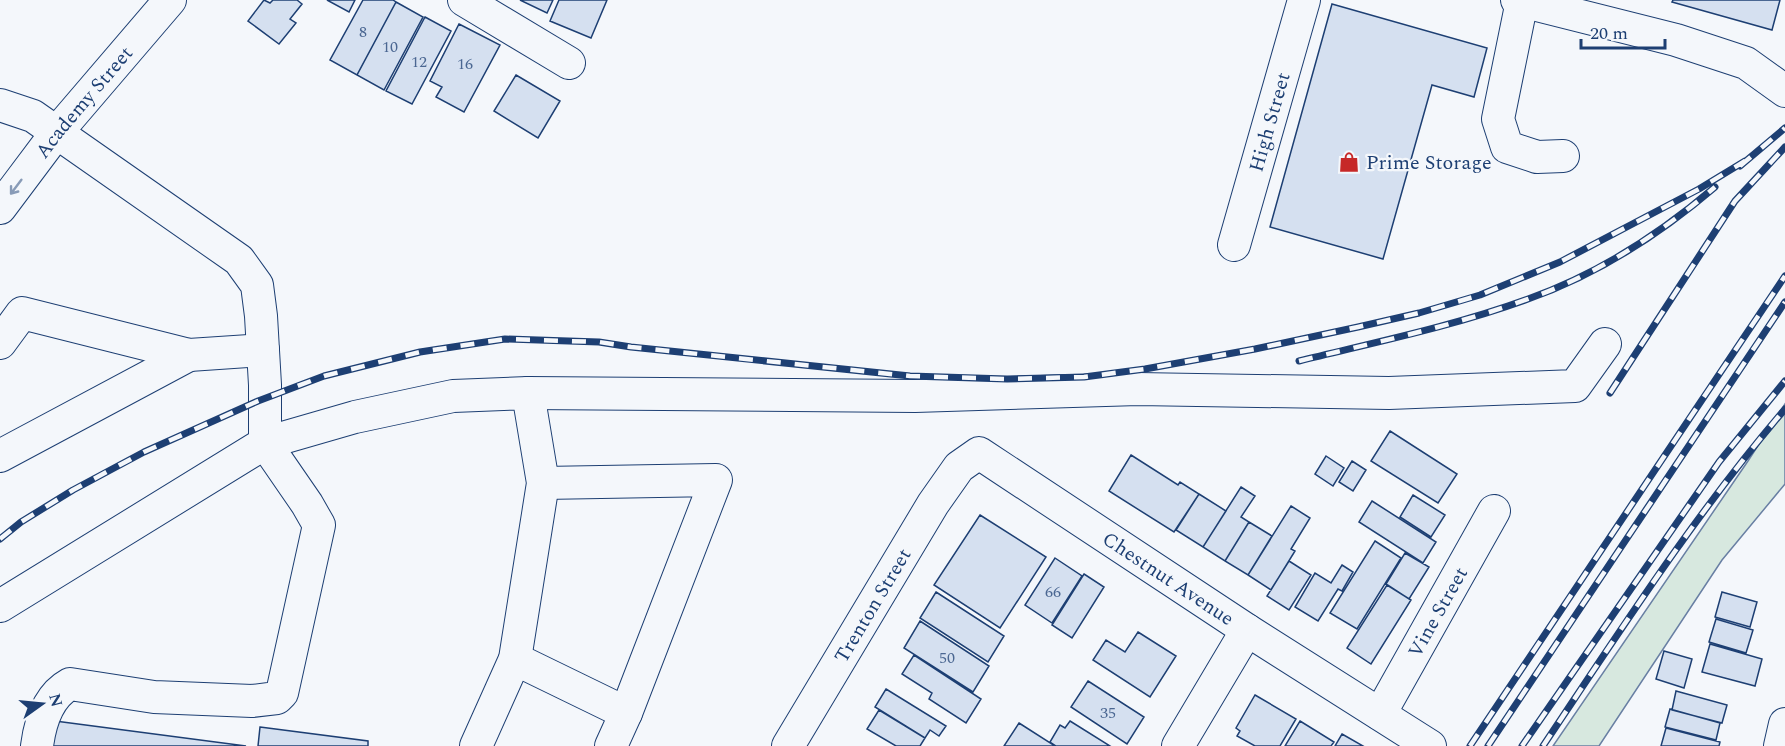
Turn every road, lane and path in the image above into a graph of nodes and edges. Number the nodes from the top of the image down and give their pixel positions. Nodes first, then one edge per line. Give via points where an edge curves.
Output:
1 (170, 0) edge
2 (464, 0) edge
3 (1304, 0) edge
4 (1520, 1) edge
5 (569, 63) dead end
6 (1781, 88) edge
7 (0, 105) edge
8 (57, 132) junction
9 (1563, 156) dead end
10 (0, 208) edge
11 (1234, 245) dead end
12 (0, 343) edge
13 (1605, 344) dead end
14 (263, 350) junction
15 (189, 355) junction
16 (528, 393) junction
17 (265, 443) junction
18 (0, 456) edge
19 (959, 467) joint
20 (543, 483) junction
21 (1494, 511) dead end
22 (0, 606) edge
23 (1247, 630) junction
24 (514, 659) junction
25 (626, 713) junction
26 (1380, 714) junction
27 (1785, 724) edge
28 (1426, 743) edge
29 (37, 746) edge
30 (477, 746) edge
31 (611, 746) edge
32 (788, 746) edge
33 (1178, 746) edge
34 (1780, 746) edge

1 - 8 street, Academy Street
2 - 5 street
3 - 11 street, High Street
4 - 6 street via 1684,42 1746,63
4 - 9 street via 1498,119 1507,147 1537,157
7 - 8 street via 33,116
8 -> 10 street, Academy Street
8 - 14 street via 239,260 257,285
12 - 15 street via 22,313
13 - 16 street via 1575,386 1389,393 1138,389 915,396
14 - 15 street
14 - 17 street
15 - 18 street
16 - 17 street via 453,396 355,417
16 - 20 street
17 - 22 street
17 - 29 street via 319,525 282,693 277,698 252,701 153,697 70,684 54,698 40,723
19 - 23 street, Chestnut Avenue via 979,453
19 - 32 street, Trenton Street
20 - 24 street
20 - 25 street via 716,480
21 - 26 street, Vine Street
23 - 26 street, Chestnut Avenue
23 - 33 street
24 - 25 street
24 - 30 street
25 - 31 street
26 - 28 street, Chestnut Avenue
27 - 34 street

